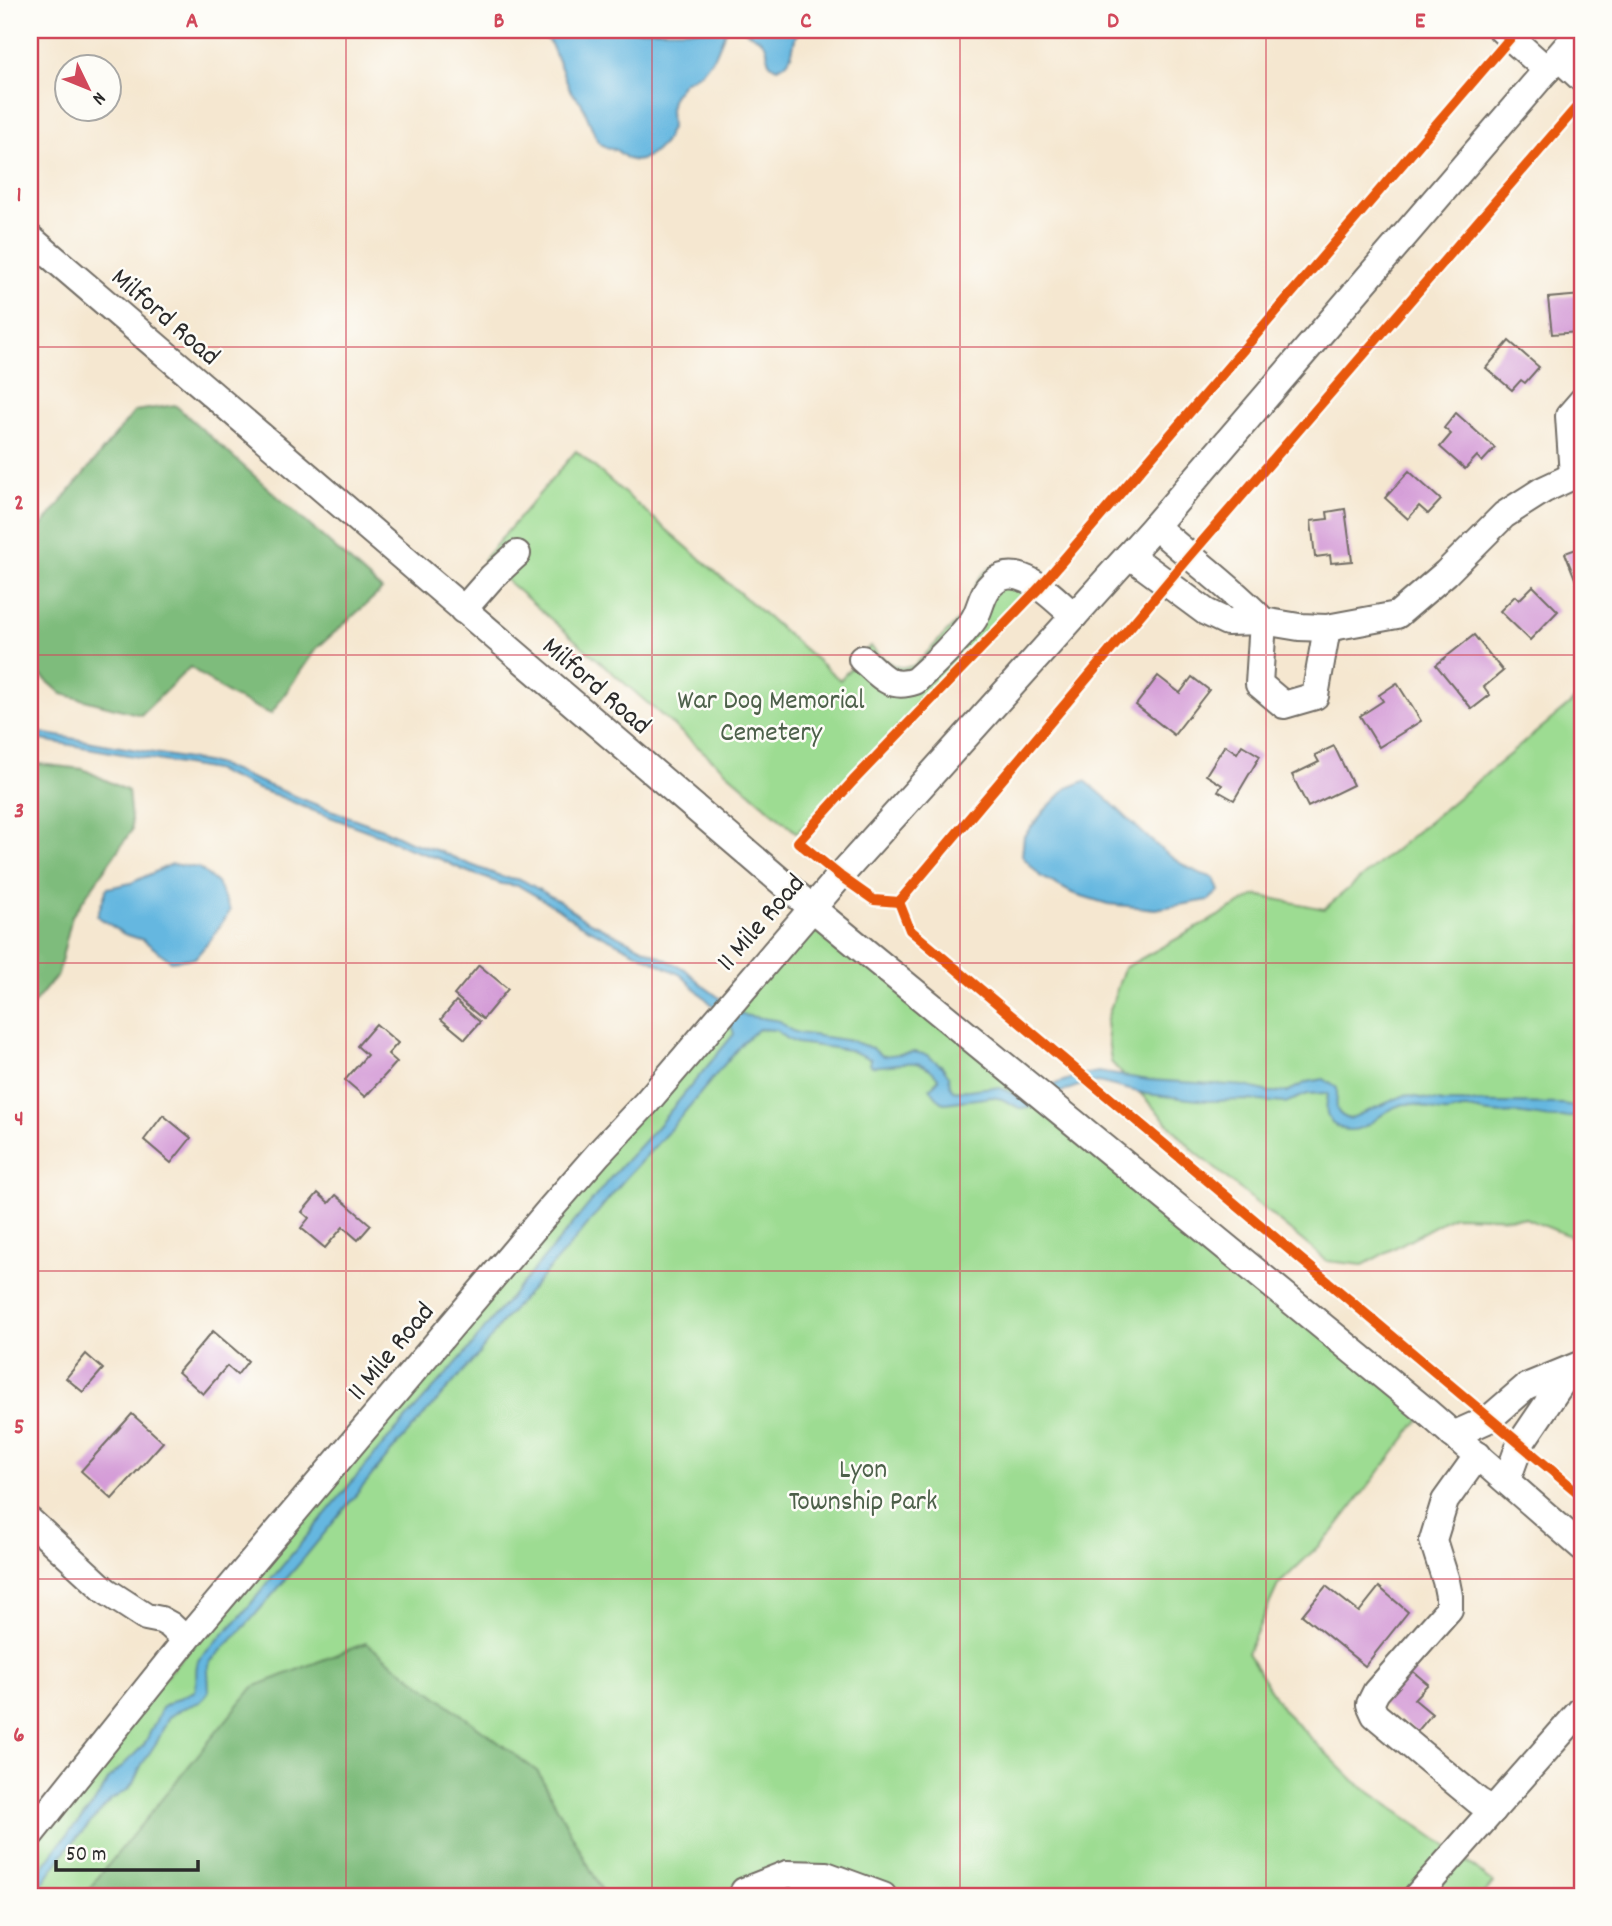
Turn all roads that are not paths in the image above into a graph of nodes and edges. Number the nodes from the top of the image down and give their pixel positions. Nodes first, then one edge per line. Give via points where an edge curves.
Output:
1 (1502, 30) edge
2 (1563, 46) edge
3 (1582, 79) edge
4 (30, 238) edge
5 (1582, 401) edge
6 (1578, 476) edge
7 (1155, 526) junction
8 (517, 554) dead end
9 (1129, 555) junction
10 (463, 610) junction
11 (1074, 616) junction
12 (1262, 621) junction
13 (1327, 628) junction
14 (862, 659) dead end
15 (812, 908) junction
16 (1577, 1366) edge
17 (1453, 1435) junction
18 (1478, 1455) junction
19 (1507, 1480) junction
20 (30, 1521) edge
21 (1582, 1547) edge
22 (186, 1640) junction
23 (1582, 1709) edge
24 (1493, 1810) junction
25 (30, 1835) edge
26 (744, 1891) dead end
27 (883, 1896) edge
28 (1418, 1896) edge

1 - 2 street
2 - 3 street
2 - 7 street, 11 Mile Road
4 - 10 street, Milford Road
5 - 6 street via 1569,415
6 - 13 street via 1543,490 1504,515 1396,615
7 - 9 street, 11 Mile Road
7 - 12 street
8 - 10 street
9 - 11 street, 11 Mile Road
9 - 12 street via 1206,612 1227,622
10 - 15 street, Milford Road
11 - 14 street via 1031,580 1009,576 989,587 972,622 915,681 895,684
11 - 15 street, 11 Mile Road
12 - 13 street
12 - 13 street via 1259,684 1284,705 1315,696
15 - 17 street, Milford Road
15 - 22 street, 11 Mile Road
16 - 17 street via 1527,1387 1489,1419
16 - 19 street via 1520,1444
17 - 18 street, Milford Road
18 - 19 street, Milford Road
18 - 24 street via 1445,1500 1433,1540 1449,1609 1370,1704 1375,1715
19 - 21 street, Milford Road
20 - 22 street via 106,1591 146,1617 170,1625
22 - 25 street, 11 Mile Road
23 - 24 street
24 - 28 street
26 - 27 street via 787,1874 827,1875

